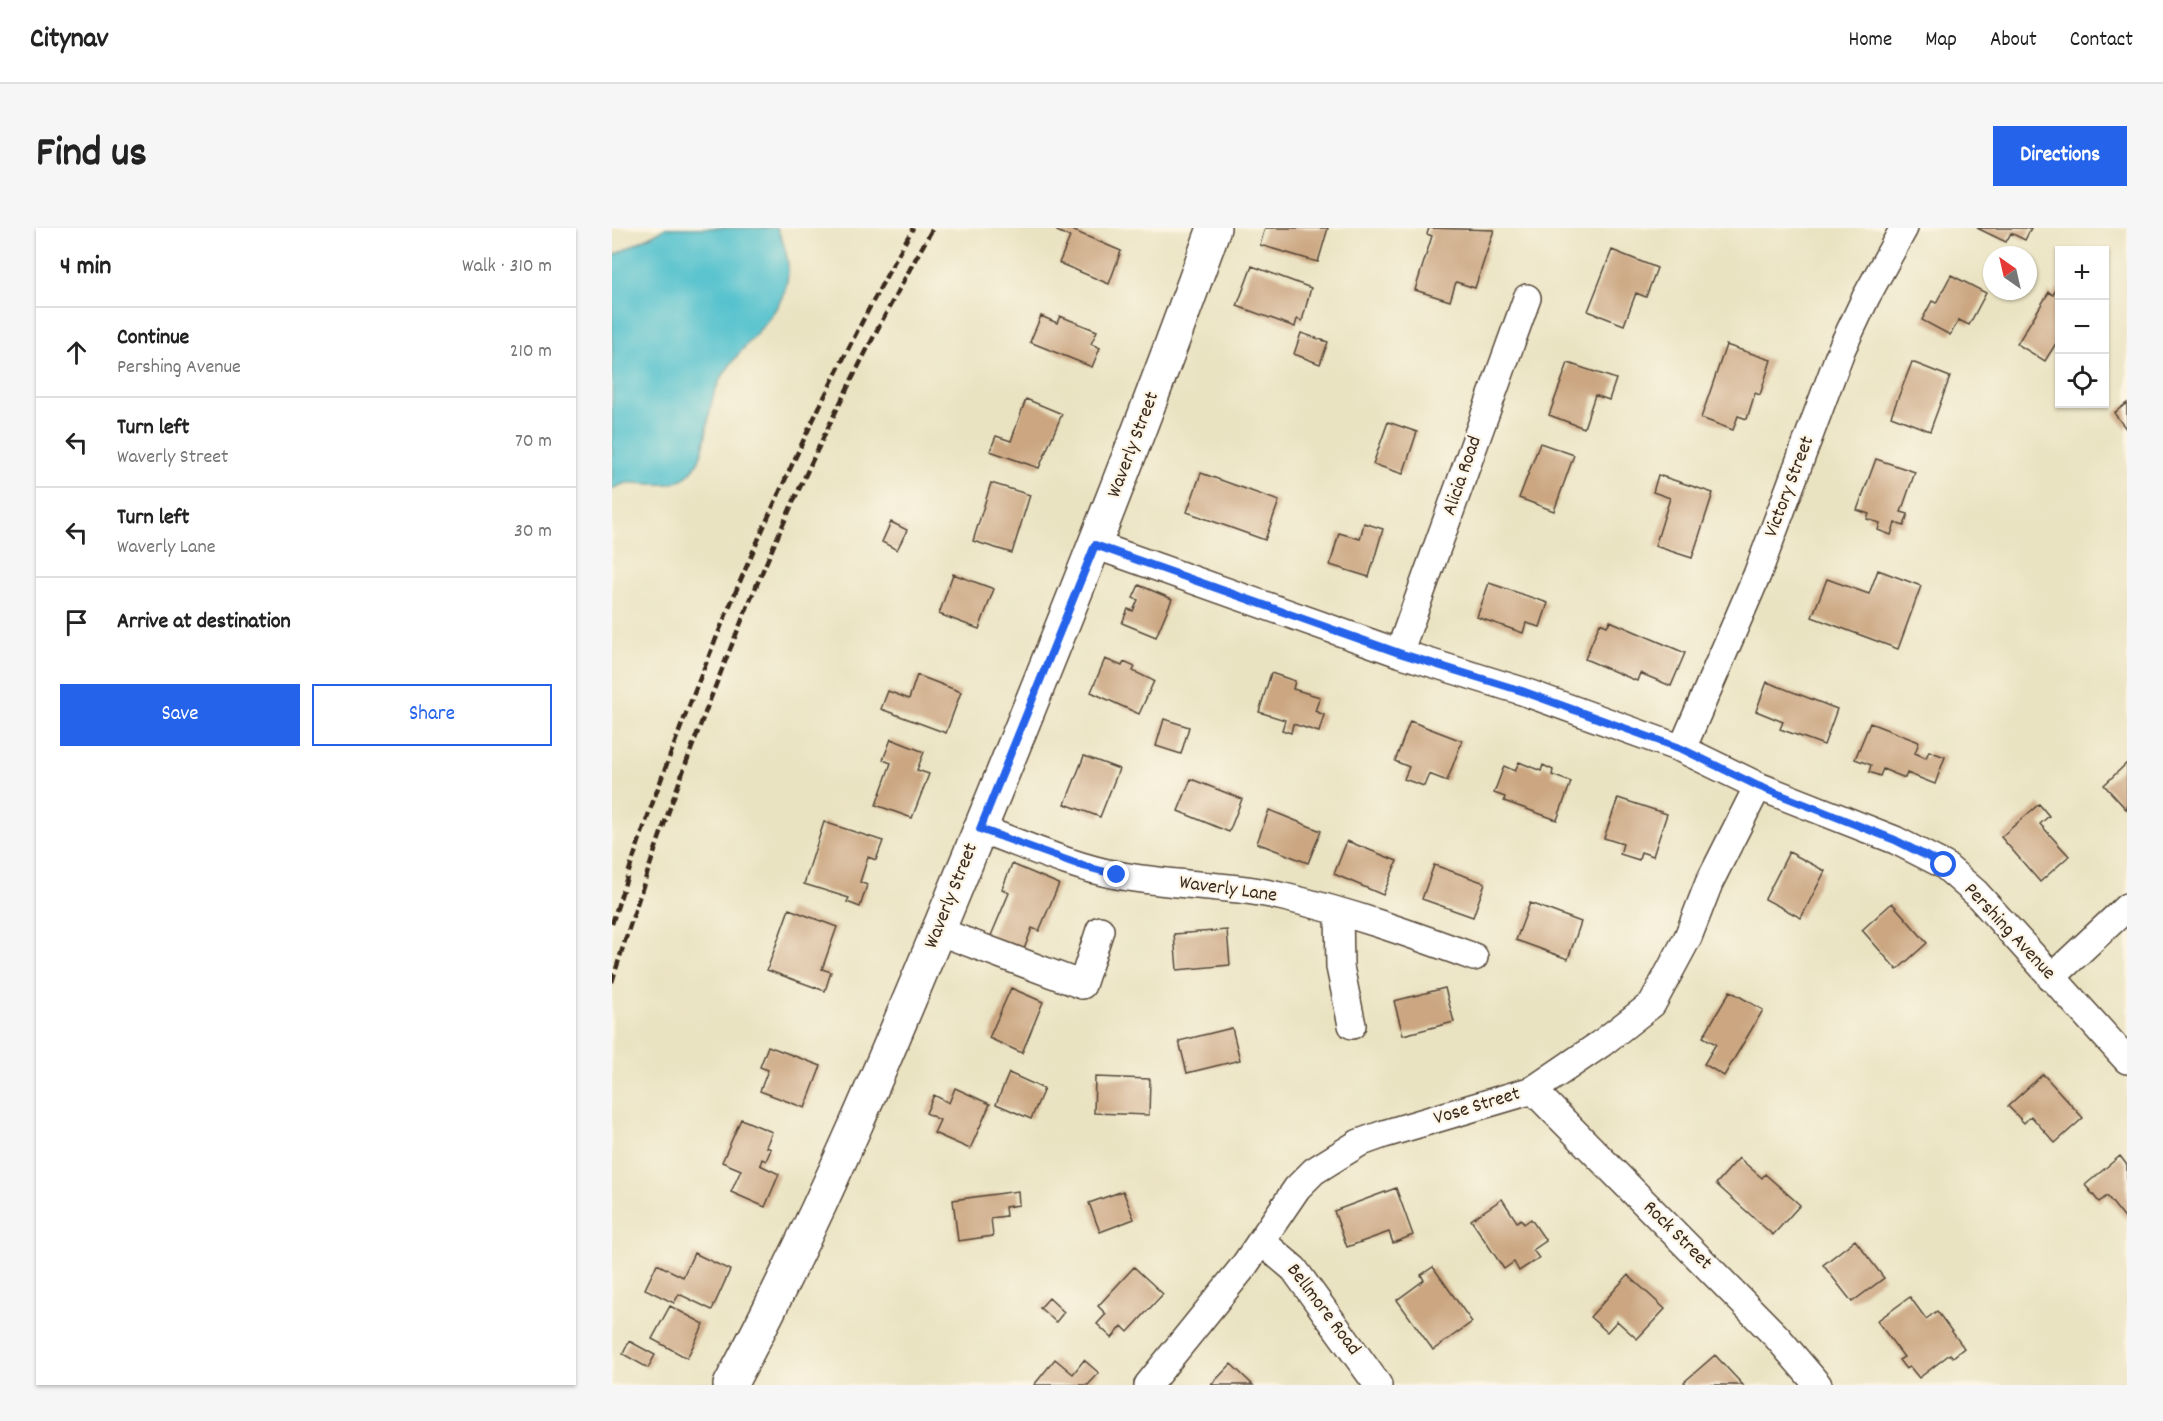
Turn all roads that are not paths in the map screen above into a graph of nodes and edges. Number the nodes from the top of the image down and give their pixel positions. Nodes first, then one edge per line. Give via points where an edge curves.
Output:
1 (1214, 228) edge
2 (1904, 228) edge
3 (1527, 298) dead end
4 (1095, 545) junction
5 (1399, 653) junction
6 (1682, 749) junction
7 (1758, 786) junction
8 (980, 829) junction
9 (2127, 907) edge
10 (1339, 912) junction
11 (1100, 930) dead end
12 (938, 931) junction
13 (1474, 957) dead end
14 (2051, 978) junction
15 (1353, 1025) dead end
16 (2127, 1060) edge
17 (1533, 1090) junction
18 (1261, 1241) junction
19 (730, 1385) edge
20 (1148, 1385) edge
21 (1378, 1385) edge
22 (1818, 1385) edge

1 - 4 main road, Waverly Street
2 - 6 street, Victory Street via 1842,348 1757,575
3 - 5 street, Alicia Road
4 - 5 street, Pershing Avenue
4 - 8 main road, Waverly Street
5 - 6 street, Pershing Avenue via 1522,691
6 - 7 street, Pershing Avenue
7 - 14 street, Pershing Avenue via 1895,840 1944,865 1976,893
7 - 17 street, Vose Street via 1709,883 1688,938 1652,1004
8 - 10 street, Waverly Lane via 1117,875 1243,889
8 - 12 main road, Waverly Street
9 - 14 street
10 - 13 street, Waverly Lane via 1380,922
10 - 15 street via 1340,967
11 - 12 street via 1082,985
12 - 19 main road, Waverly Street via 827,1193
14 - 16 street, Pershing Avenue
17 - 18 street, Vose Street via 1384,1134 1335,1156 1297,1188
17 - 22 street, Rock Street via 1777,1337
18 - 20 street, Vose Street
18 - 21 street, Bellmore Road via 1304,1281

